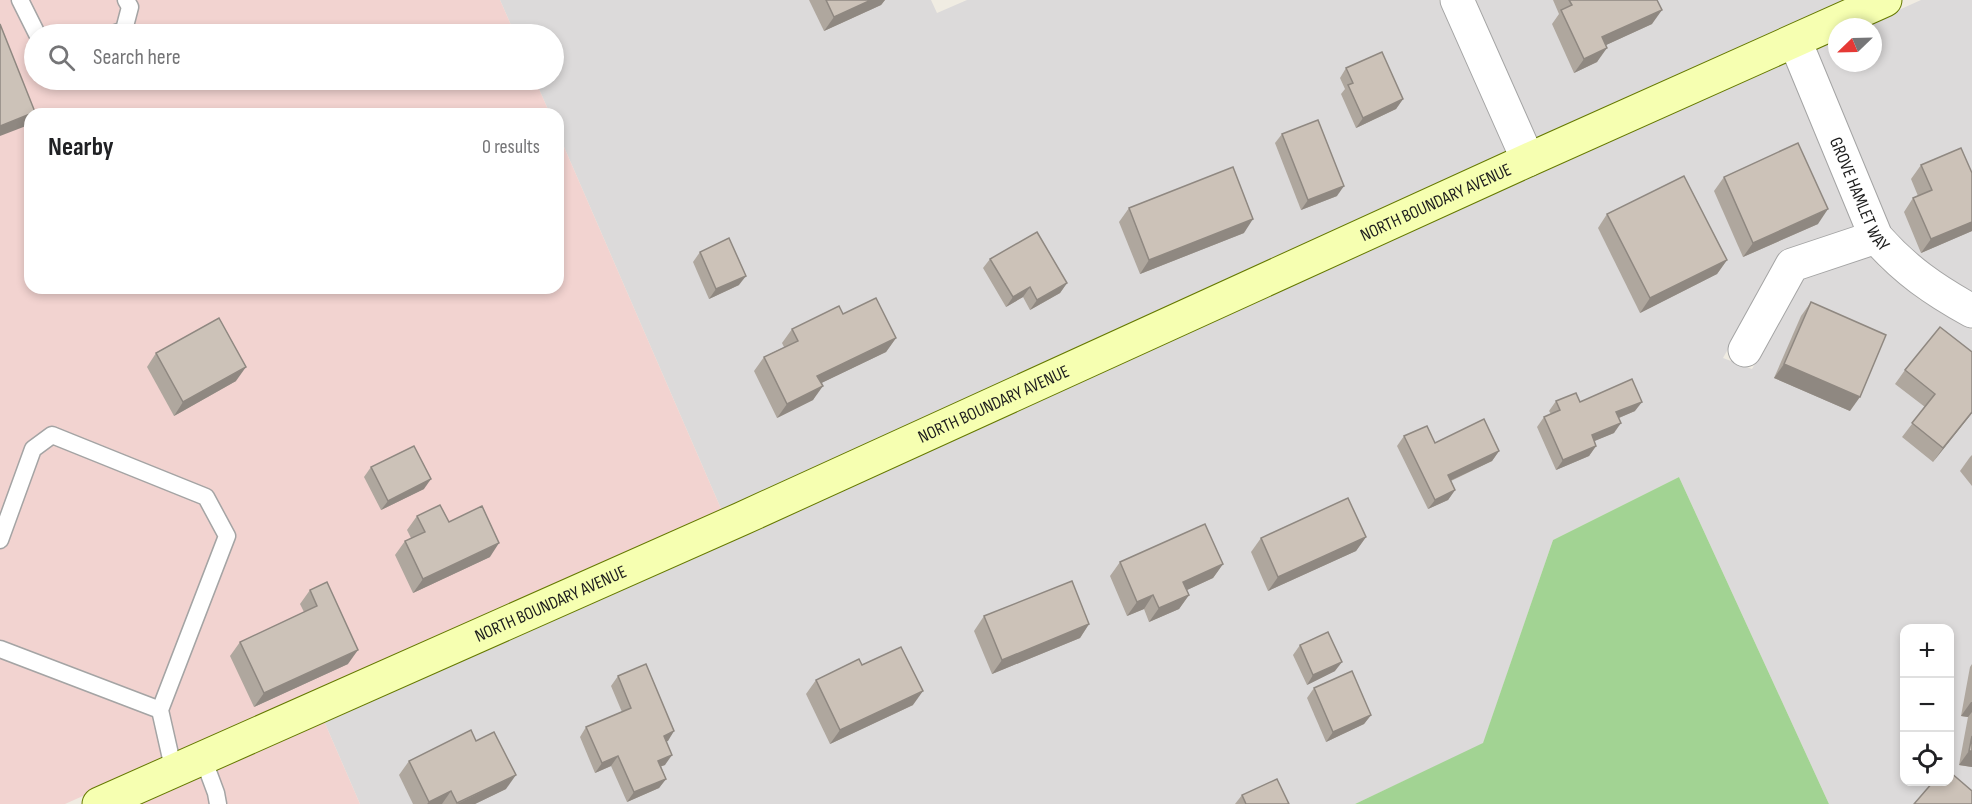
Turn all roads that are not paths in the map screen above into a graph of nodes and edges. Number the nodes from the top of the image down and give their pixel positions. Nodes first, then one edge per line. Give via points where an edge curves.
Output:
1 (20, 0) edge
2 (126, 0) edge
3 (1457, 0) edge
4 (1885, 0) edge
5 (32, 24) edge
6 (126, 24) edge
7 (1795, 41) junction
8 (1528, 160) junction
9 (1876, 237) junction
10 (1972, 311) edge
11 (1745, 350) dead end
12 (0, 540) edge
13 (0, 649) edge
14 (160, 710) junction
15 (203, 758) junction
16 (174, 772) junction
17 (115, 801) edge
18 (218, 804) edge

1 - 5 lane
2 - 6 lane via 130,7
3 - 8 street
4 - 7 street, NORTH BOUNDARY AVENUE
7 - 8 street, NORTH BOUNDARY AVENUE
7 - 9 street, GROVE HAMLET WAY
8 - 15 street, NORTH BOUNDARY AVENUE via 741,519
9 - 10 street, GROVE HAMLET WAY via 1892,256 1932,288
9 - 11 street via 1792,265
12 - 14 lane via 33,449 52,435 206,497 227,536
13 - 14 lane
14 - 16 lane
15 - 16 street, NORTH BOUNDARY AVENUE
15 - 18 lane
16 - 17 street, NORTH BOUNDARY AVENUE

